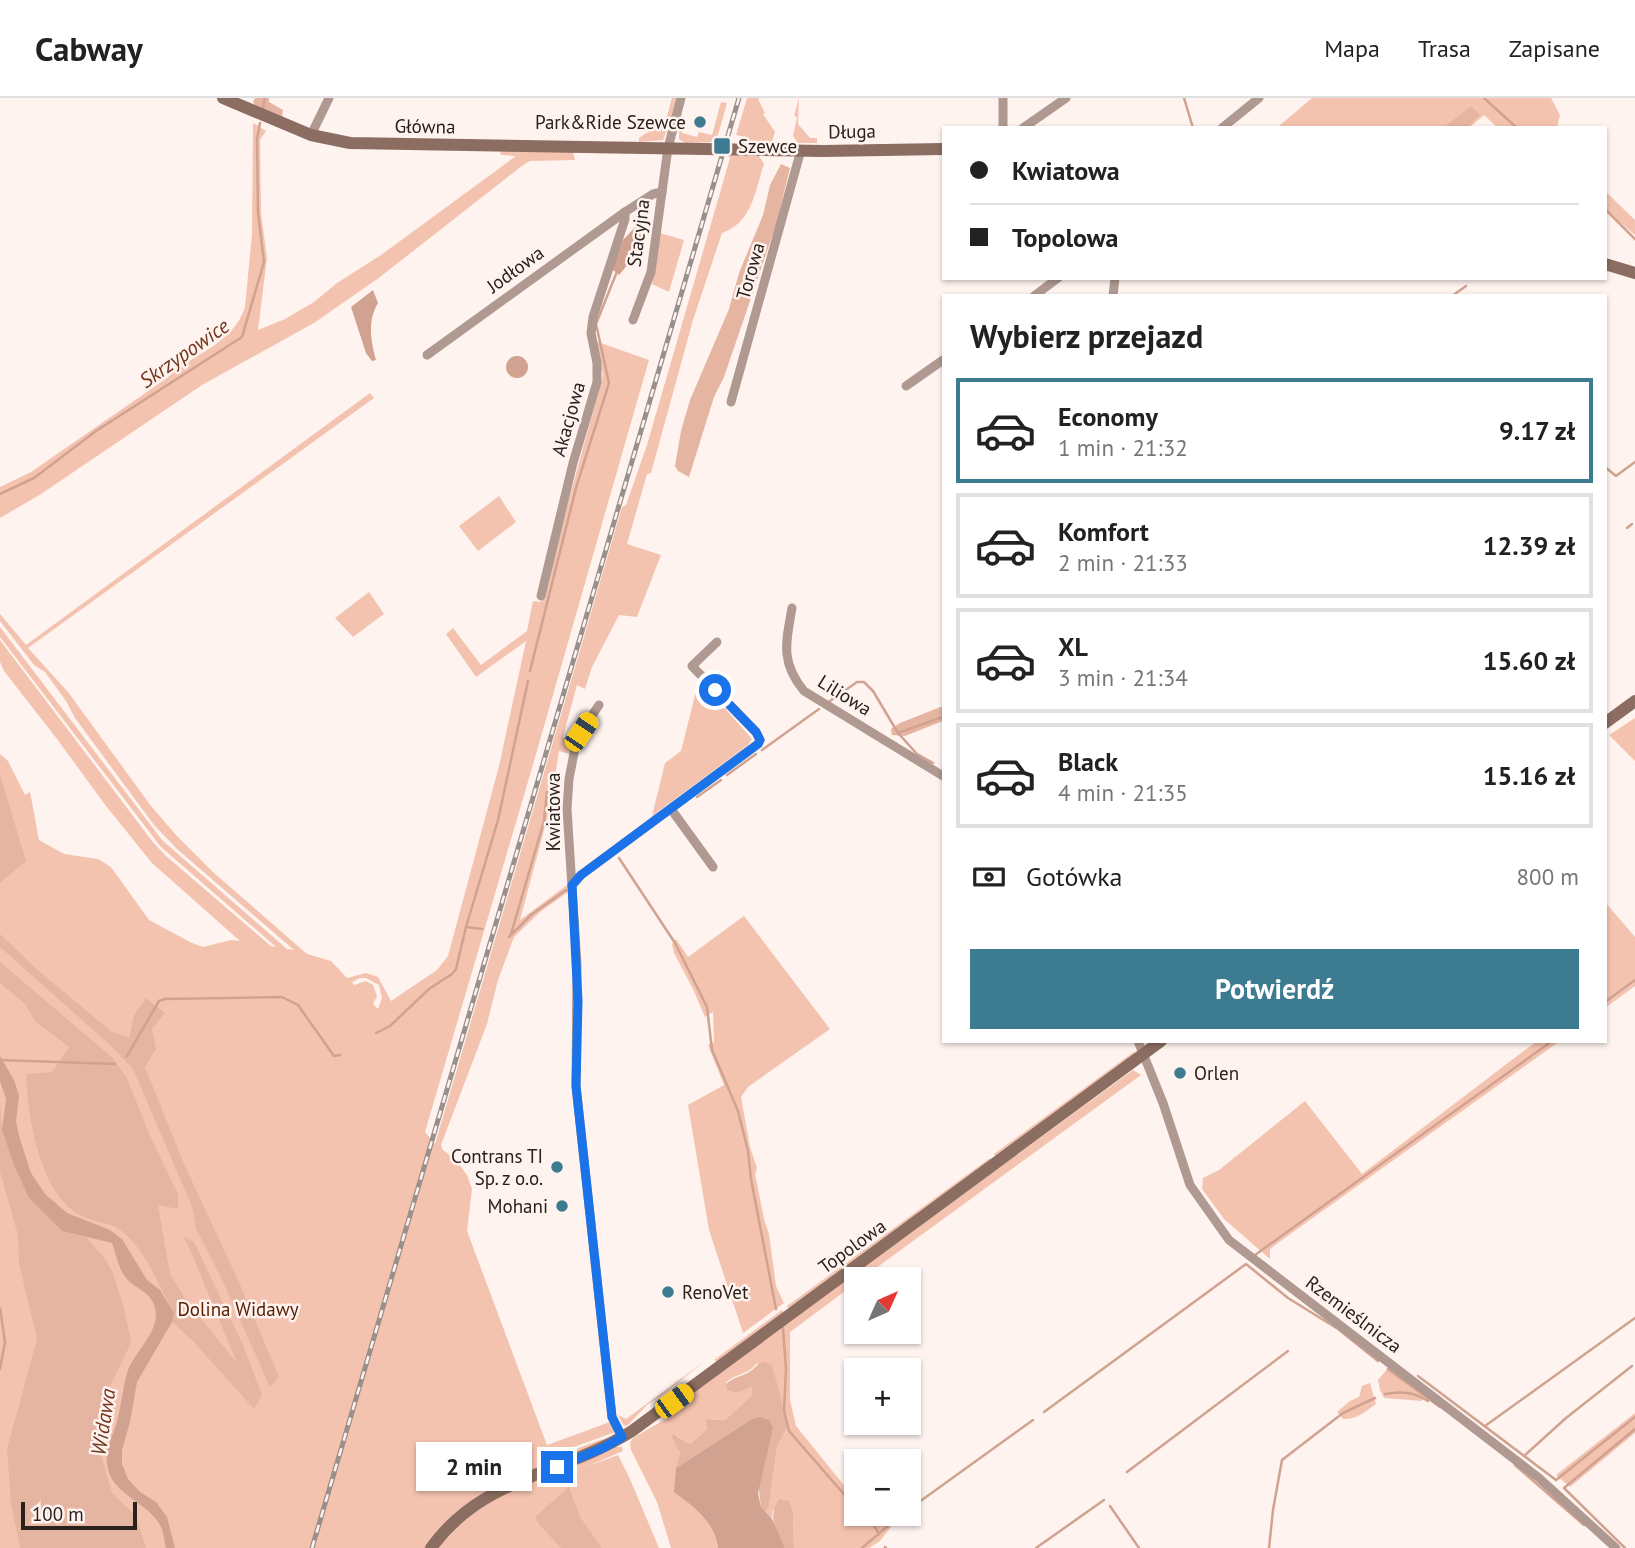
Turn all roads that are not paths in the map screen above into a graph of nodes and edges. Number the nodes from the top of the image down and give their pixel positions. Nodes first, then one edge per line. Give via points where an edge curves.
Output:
1 (223, 98) edge
2 (329, 98) edge
3 (681, 98) edge
4 (1003, 98) edge
5 (1066, 98) edge
6 (1259, 98) edge
7 (1003, 126) edge
8 (1026, 126) edge
9 (1224, 126) edge
10 (311, 135) junction
11 (636, 147) joint
12 (668, 148) junction
13 (942, 149) edge
14 (801, 150) junction
15 (662, 192) junction
16 (625, 212) junction
17 (1607, 265) edge
18 (1635, 274) edge
19 (1055, 280) edge
20 (1037, 294) edge
21 (633, 320) dead end
22 (426, 355) dead end
23 (942, 361) edge
24 (906, 386) dead end
25 (731, 402) dead end
26 (541, 596) dead end
27 (792, 608) dead end
28 (717, 642) dead end
29 (1635, 701) edge
30 (599, 705) dead end
31 (1607, 722) edge
32 (942, 775) edge
33 (671, 809) junction
34 (713, 867) dead end
35 (572, 885) junction
36 (1139, 1043) edge
37 (1158, 1043) edge
38 (1144, 1054) junction
39 (622, 1437) junction
40 (431, 1548) edge
41 (1616, 1548) edge

1 - 10 main road, Główna
2 - 10 street
3 - 12 street, Stacyjna
4 - 7 street
5 - 8 street
6 - 9 street
10 - 11 main road, Główna via 369,144
11 - 12 main road, Długa
12 - 14 main road, Długa
12 - 15 street, Stacyjna
13 - 14 main road, Długa
14 - 25 street, Torowa
15 - 16 street, Jodłowa
15 - 21 street, Stacyjna via 651,272
16 - 22 street, Jodłowa
16 - 26 street, Akacjowa via 593,317 597,383
17 - 18 main road
19 - 20 street
23 - 24 street
27 - 32 street, Liliowa via 786,653 804,691
28 - 33 street via 692,666 760,740
29 - 31 main road
30 - 35 street, Kwiatowa via 581,732 570,765
33 - 34 street
33 - 35 street
35 - 39 street, Kwiatowa via 576,1086 612,1417
36 - 38 street
37 - 38 main road, Topolowa
38 - 39 main road, Topolowa
38 - 41 street, Rzemieślnicza via 1190,1185 1229,1240 1539,1478
39 - 40 main road, Topolowa via 480,1500 450,1523

